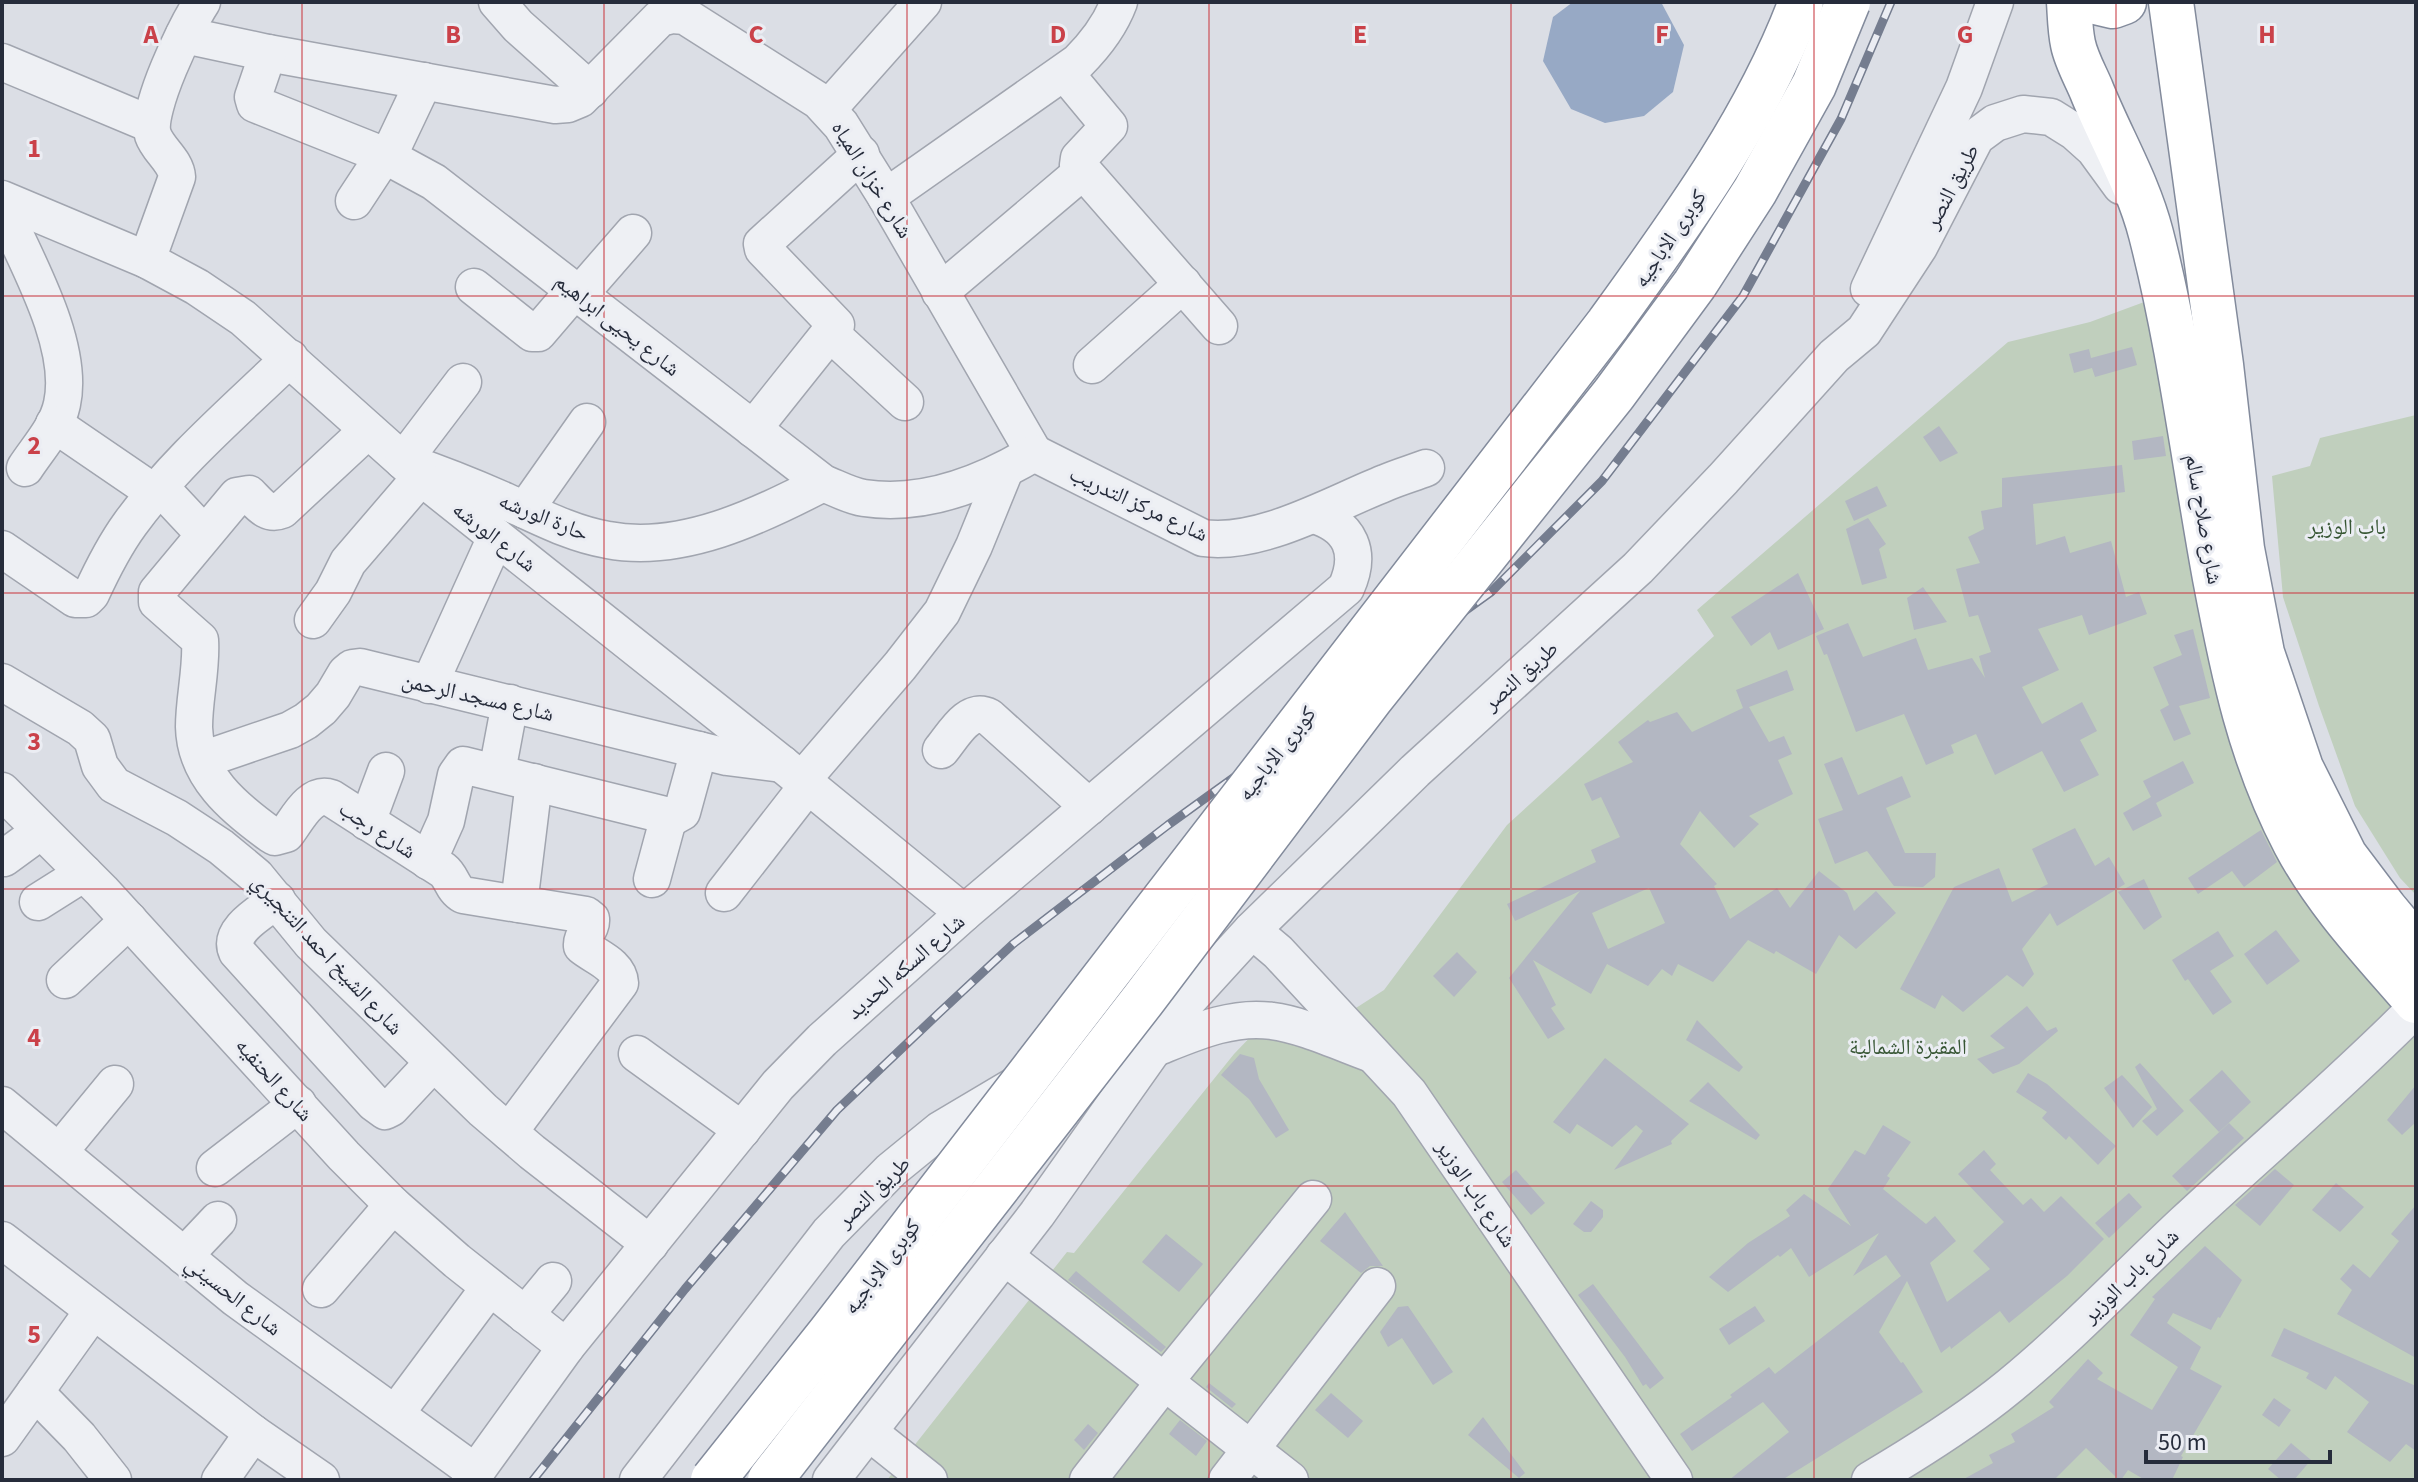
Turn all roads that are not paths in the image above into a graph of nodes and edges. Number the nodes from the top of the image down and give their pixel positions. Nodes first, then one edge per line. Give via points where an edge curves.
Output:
1 (202, 2) edge
2 (497, 2) edge
3 (923, 2) edge
4 (1801, 2) edge
5 (1848, 2) edge
6 (1995, 2) edge
7 (2069, 2) edge
8 (2096, 2) edge
9 (2124, 2) edge
10 (2171, 2) edge
11 (1111, 7) edge
12 (184, 35) junction
13 (268, 53) junction
14 (2, 62) edge
15 (1065, 73) junction
16 (424, 81) junction
17 (590, 90) junction
18 (828, 109) junction
19 (150, 124) junction
20 (861, 154) junction
21 (388, 157) junction
22 (1083, 171) junction
23 (886, 197) junction
24 (2, 199) edge
25 (354, 201) dead end
26 (2, 207) edge
27 (2150, 231) junction
28 (633, 233) dead end
29 (147, 260) junction
30 (1183, 284) junction
31 (474, 287) dead end
32 (940, 292) junction
33 (577, 293) junction
34 (1219, 326) dead end
35 (830, 333) junction
36 (1846, 346) junction
37 (290, 358) junction
38 (1092, 365) dead end
39 (463, 382) dead end
40 (905, 402) dead end
41 (587, 422) dead end
42 (54, 424) junction
43 (753, 429) junction
44 (368, 430) junction
45 (1020, 462) junction
46 (25, 468) dead end
47 (1426, 468) dead end
48 (412, 469) junction
49 (823, 483) junction
50 (157, 490) junction
51 (525, 510) junction
52 (1314, 515) junction
53 (204, 534) junction
54 (496, 537) junction
55 (2, 549) edge
56 (313, 620) dead end
57 (2, 682) edge
58 (429, 685) junction
59 (510, 703) junction
60 (699, 750) junction
61 (941, 750) dead end
62 (202, 760) junction
63 (386, 771) dead end
64 (497, 772) junction
65 (797, 776) junction
66 (534, 782) junction
67 (2, 791) edge
68 (1089, 807) junction
69 (669, 816) junction
70 (367, 822) junction
71 (41, 831) junction
72 (4, 858) edge
73 (428, 861) junction
74 (84, 873) junction
75 (652, 879) dead end
76 (724, 893) dead end
77 (277, 900) junction
78 (38, 902) dead end
79 (519, 904) junction
80 (964, 913) junction
81 (129, 920) junction
82 (2370, 920) junction
83 (1252, 930) junction
84 (2416, 946) edge
85 (65, 980) dead end
86 (1189, 999) junction
87 (2416, 1001) edge
88 (2416, 1008) edge
89 (1152, 1049) junction
90 (637, 1054) dead end
91 (1378, 1056) junction
92 (433, 1063) junction
93 (115, 1084) dead end
94 (298, 1104) junction
95 (2, 1105) edge
96 (742, 1130) junction
97 (509, 1132) junction
98 (59, 1152) junction
99 (215, 1168) dead end
100 (1313, 1199) dead end
101 (393, 1205) junction
102 (218, 1220) dead end
103 (2, 1240) edge
104 (650, 1244) junction
105 (184, 1256) junction
106 (1004, 1256) junction
107 (553, 1281) dead end
108 (1377, 1286) dead end
109 (489, 1288) junction
110 (321, 1289) dead end
111 (93, 1311) junction
112 (525, 1315) junction
113 (566, 1347) junction
114 (1165, 1381) junction
115 (35, 1392) junction
116 (396, 1413) junction
117 (253, 1433) junction
118 (870, 1433) junction
119 (2, 1438) edge
120 (1252, 1450) junction
121 (472, 1476) edge
122 (113, 1480) edge
123 (220, 1480) edge
124 (321, 1480) edge
125 (638, 1480) edge
126 (713, 1480) edge
127 (770, 1480) edge
128 (831, 1480) edge
129 (929, 1480) edge
130 (1088, 1480) edge
131 (1227, 1480) edge
132 (1290, 1480) edge
133 (1674, 1480) edge
134 (1870, 1480) edge

1 - 12 street
2 - 17 street
3 - 18 street
4 - 126 highway, كوبرى الاباجيه, bridge via 1730,146 1608,324
5 - 127 highway, كوبرى الاباجيه, bridge via 1814,85 1695,284
6 - 36 street, طريق النصر via 1964,88
7 - 27 highway, شارع صلاح سالم via 2073,47
8 - 9 highway
10 - 82 highway, شارع صلاح سالم via 2242,549 2262,653 2301,768
11 - 15 street via 1098,41
12 - 13 street, شارع خزان المياه
12 - 19 street
13 - 16 street, شارع خزان المياه
13 - 21 street, شارع يحيى ابراهيم via 255,104
14 - 19 street
15 - 22 street via 1109,126 1077,161
15 - 23 street
16 - 17 street, شارع خزان المياه via 555,105 580,99
16 - 21 street
17 - 18 street, شارع خزان المياه via 660,18 685,16
18 - 20 street, شارع خزان المياه
19 - 29 street via 177,173
20 - 23 street, شارع خزان المياه
20 - 35 street via 762,244 835,322
21 - 25 street
21 - 33 street, شارع يحيى ابراهيم via 434,182
22 - 30 street
22 - 32 street
23 - 32 street, شارع خزان المياه
24 - 29 street, شارع الورشه
26 - 42 street via 62,351 65,379
27 - 36 street, طريق النصر via 2109,168 2075,132 2051,117 2023,114 1995,123 1976,137 1873,321
27 - 82 highway, شارع صلاح سالم via 2242,712 2262,771 2316,878
28 - 33 street
29 - 37 street, شارع الورشه via 232,310
30 - 34 street
30 - 38 street
31 - 33 street via 532,333
32 - 45 street, شارع خزان المياه
33 - 43 street, شارع يحيى ابراهيم
35 - 40 street
35 - 43 street
36 - 83 street, طريق النصر via 1638,568 1415,771
37 - 44 street, شارع الورشه
37 - 50 street
39 - 48 street
41 - 51 street
42 - 46 street
42 - 50 street
43 - 49 street, شارع يحيى ابراهيم
44 - 48 street, شارع الورشه
44 - 53 street via 282,510 270,512 249,494 241,494
45 - 49 street, شارع يحيى ابراهيم via 940,494 904,499 862,498
45 - 52 street, شارع مركز التدريب via 1203,538 1238,539
45 - 65 street via 942,612 900,666
47 - 52 street, شارع مركز التدريب
48 - 51 street, حارة الورشه via 457,480
48 - 54 street, شارع الورشه
48 - 56 street
49 - 51 street, حارة الورشه via 736,523 645,543 577,532
50 - 53 street
50 - 55 street via 130,524 86,599 75,599
52 - 68 street, شارع السكه الحديد via 1341,529 1350,542 1353,573 1346,588
53 - 62 street, شارع رجب via 155,597 200,640 194,729
54 - 58 street
54 - 65 street, شارع الورشه
57 - 77 street, شارع الشيخ احمد التنجيري via 80,728 92,739 100,766 114,785 221,847
58 - 59 street, شارع مسجد الرحمن
58 - 62 street, شارع مسجد الرحمن via 352,668 306,721
59 - 60 street, شارع مسجد الرحمن
59 - 64 street
60 - 65 street, شارع مسجد الرحمن
60 - 69 street via 682,812
61 - 68 street via 972,714 981,713
62 - 70 street, شارع رجب via 236,809 275,837 286,834 310,803 324,796
63 - 70 street
64 - 66 street
64 - 73 street via 470,765 458,769 446,821
65 - 76 street
65 - 80 street, شارع الورشه
66 - 69 street
66 - 79 street
67 - 71 street, شارع الحنفيه
68 - 80 street, شارع السكه الحديد
69 - 75 street
70 - 73 street, شارع رجب
71 - 72 street
71 - 74 street, شارع الحنفيه
73 - 79 street, شارع رجب via 448,874 463,895
74 - 78 street
74 - 81 street, شارع الحنفيه
77 - 92 street, شارع الشيخ احمد التنجيري via 311,943
77 - 92 street via 238,932 237,952 374,1103 385,1111 391,1108
79 - 97 street, شارع رجب via 589,916 592,923 582,946 616,969 620,983
80 - 96 street, شارع السكه الحديد via 822,1040
81 - 85 street
81 - 94 street, شارع الحنفيه
82 - 84 highway, شارع صلاح سالم
82 - 87 highway, شارع صلاح سالم
83 - 86 street, طريق النصر
83 - 91 street, شارع باب الوزير
86 - 89 street, طريق النصر
86 - 125 street, طريق النصر via 1061,1058 940,1130 891,1170 829,1233
88 - 134 street, شارع باب الوزير via 1997,1395
89 - 91 street via 1199,1030 1273,1021
89 - 106 street, طريق النصر
90 - 96 street
91 - 133 street, شارع باب الوزير via 1409,1093
92 - 97 street, شارع الشيخ احمد التنجيري
93 - 98 street
94 - 99 street
94 - 101 street, شارع الحنفيه
95 - 98 street, شارع الحسيني
96 - 104 street, شارع السكه الحديد
97 - 104 street, شارع الشيخ احمد التنجيري
98 - 105 street, شارع الحسيني
100 - 114 street
101 - 109 street, شارع الحنفيه
101 - 110 street
102 - 105 street
103 - 111 street
104 - 113 street, شارع السكه الحديد
105 - 116 street, شارع الحسيني via 277,1330
106 - 114 street
106 - 118 street, طريق النصر
107 - 112 street
108 - 120 street
109 - 112 street, شارع الحنفيه
109 - 116 street
111 - 115 street
111 - 117 street
112 - 113 street, شارع الحنفيه
113 - 121 street, شارع السكه الحديد
114 - 120 street
114 - 130 street
115 - 119 street
115 - 122 street
116 - 121 street, شارع الحسيني
117 - 123 street
117 - 124 street
118 - 128 street, طريق النصر
118 - 129 street
120 - 131 street
120 - 132 street

